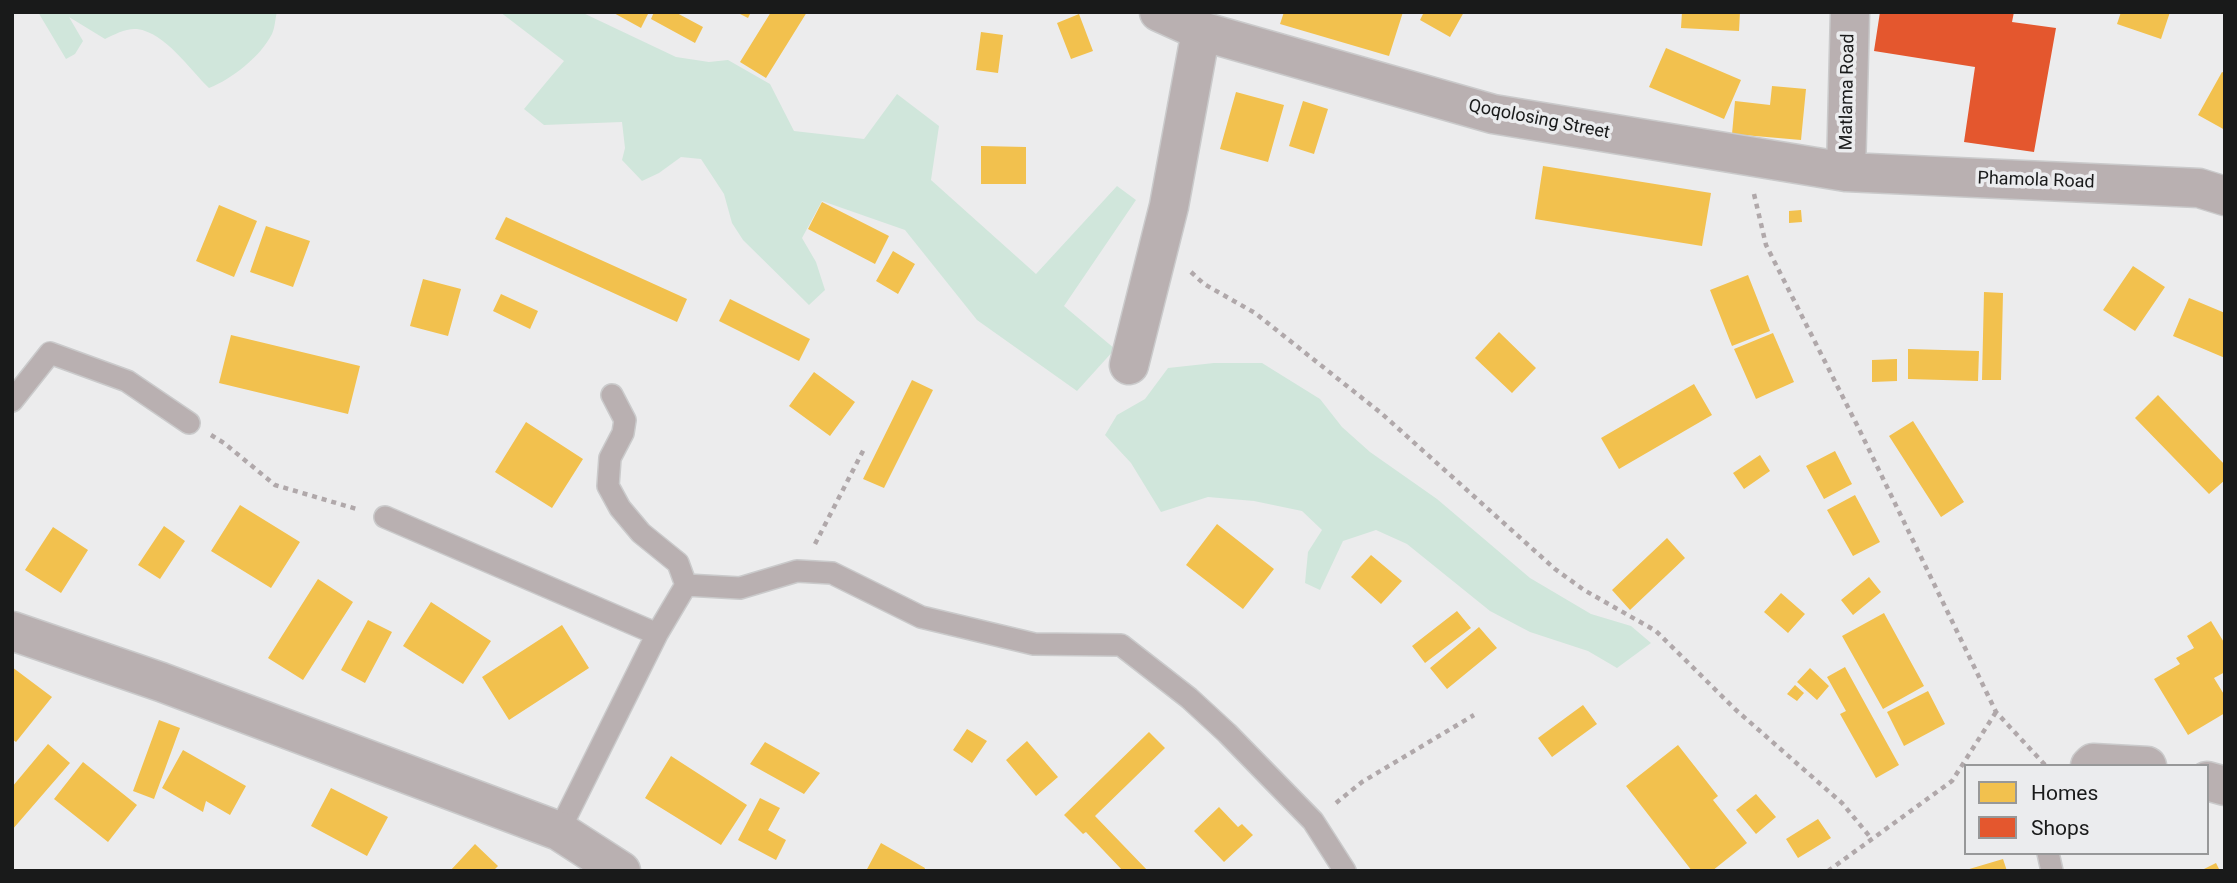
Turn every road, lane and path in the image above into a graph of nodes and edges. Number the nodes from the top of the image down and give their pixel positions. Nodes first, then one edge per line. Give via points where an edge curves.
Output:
1 (1850, 12) edge
2 (1178, 19) edge
3 (1744, 156) junction
4 (1846, 172) junction
5 (2225, 196) edge
6 (1160, 242) junction
7 (1129, 365) dead end
8 (612, 395) dead end
9 (12, 401) edge
10 (189, 423) joint
11 (865, 447) dead end
12 (385, 517) joint
13 (810, 572) junction
14 (686, 585) junction
15 (12, 631) edge
16 (657, 634) junction
17 (1996, 712) junction
18 (1474, 715) dead end
19 (2044, 764) edge
20 (2092, 764) edge
21 (2111, 764) edge
22 (1313, 821) junction
23 (559, 831) junction
24 (1871, 838) junction
25 (621, 871) edge
26 (1345, 871) edge
27 (1828, 871) edge

1 - 4 street, Matlama Road
2 - 3 street, Qoqolosing Street via 1493,114
2 - 6 street via 1170,206
3 - 4 street, Qoqolosing Street
3 - 17 path via 1766,245
4 - 5 street, Phamola Road via 2199,188
6 - 7 street
6 - 24 path via 1204,284 1255,313 1381,413 1555,569 1656,631 1736,710 1842,803
8 - 14 lane via 625,419 610,458 608,486 641,533 678,563
9 - 10 lane via 50,352 127,382
10 - 12 path via 225,443 275,485
11 - 13 path via 812,552
12 - 16 lane
13 - 14 lane via 797,571 740,588
13 - 22 lane via 832,573 921,617 1034,644 1121,645 1189,698
14 - 16 lane
15 - 23 street
16 - 23 lane
17 - 19 path
17 - 24 path via 1952,781
18 - 22 path via 1362,782
20 - 21 street
22 - 26 lane
23 - 25 street
24 - 27 path

